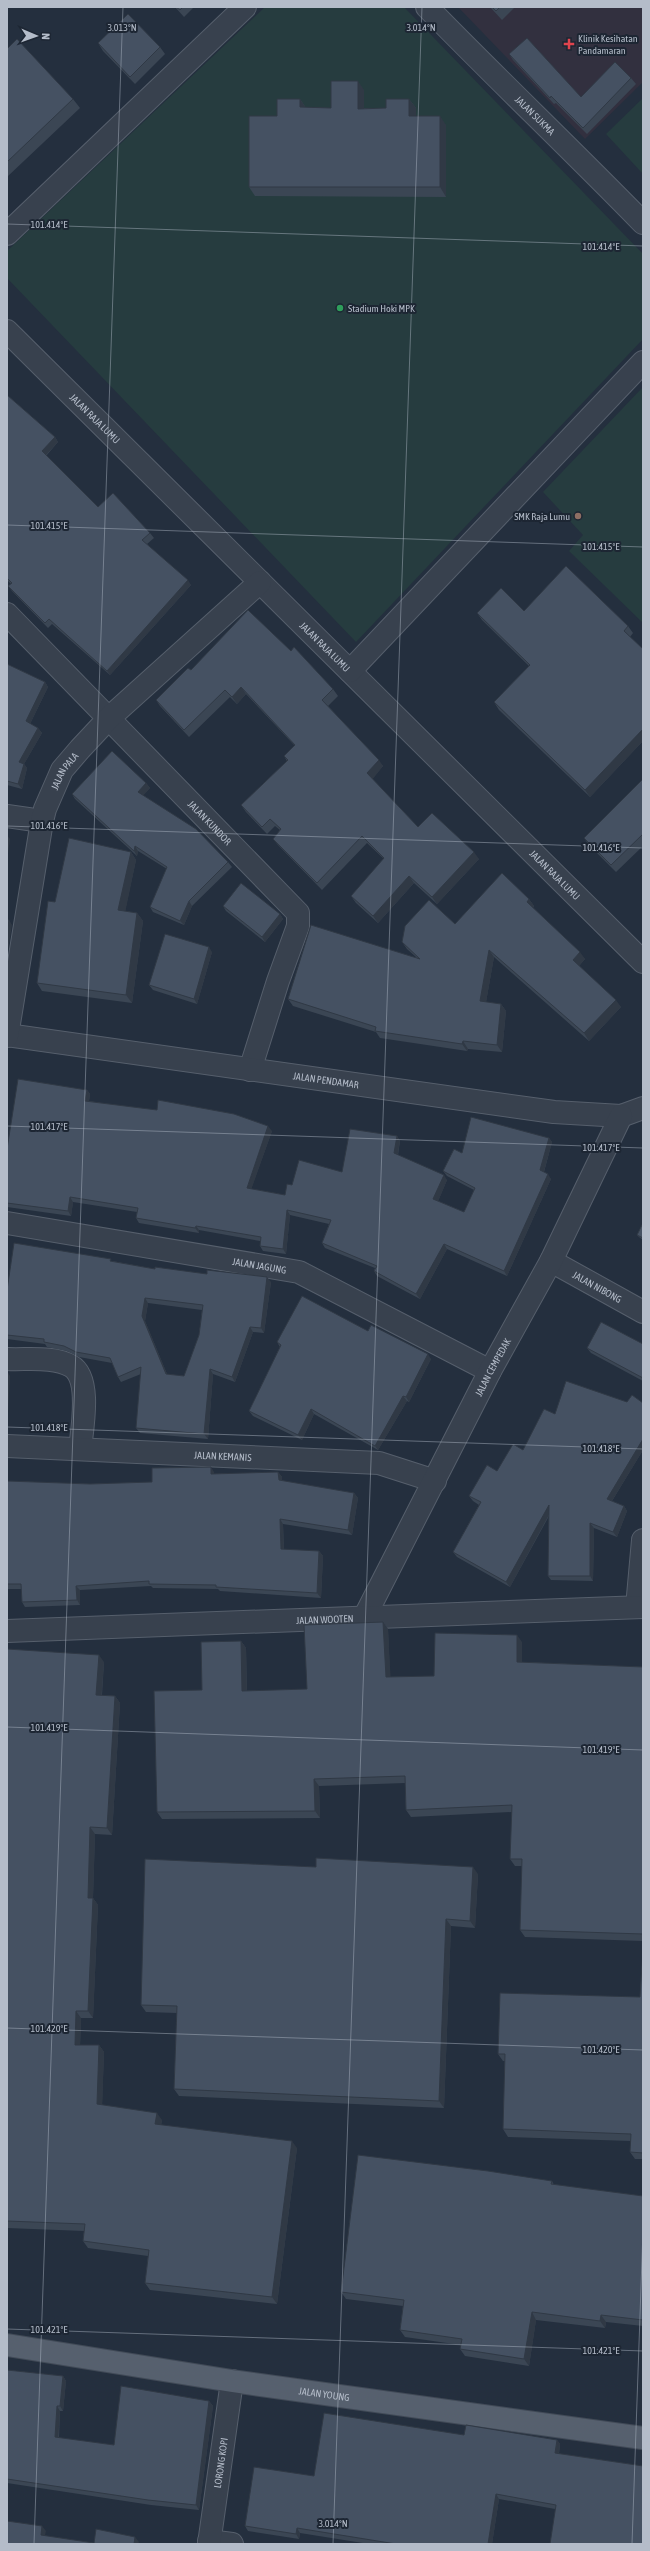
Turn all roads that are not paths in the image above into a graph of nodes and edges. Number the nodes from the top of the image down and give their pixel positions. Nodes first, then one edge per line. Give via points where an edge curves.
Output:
1 (245, 7) edge
2 (427, 7) edge
3 (643, 223) edge
4 (7, 234) edge
5 (7, 331) edge
6 (643, 362) edge
7 (260, 582) junction
8 (7, 614) edge
9 (350, 671) junction
10 (109, 718) junction
11 (7, 816) edge
12 (42, 821) junction
13 (643, 962) edge
14 (7, 1035) edge
15 (250, 1070) junction
16 (643, 1108) edge
17 (621, 1116) junction
18 (7, 1224) edge
19 (551, 1261) junction
20 (643, 1312) edge
21 (7, 1359) edge
22 (490, 1371) junction
23 (7, 1446) edge
24 (80, 1449) junction
25 (435, 1481) junction
26 (643, 1540) edge
27 (640, 1607) edge
28 (364, 1618) junction
29 (7, 1631) edge
30 (7, 2344) edge
31 (232, 2381) junction
32 (643, 2438) edge
33 (209, 2542) edge
34 (232, 2544) edge

1 - 4 street
2 - 3 street, JALAN SUKMA via 490,73 574,152
5 - 7 street, JALAN RAJA LUMU
6 - 9 street
7 - 9 street, JALAN RAJA LUMU
7 - 10 street, JALAN PALA
8 - 10 street, JALAN KUNDOR
9 - 13 street, JALAN RAJA LUMU
10 - 12 street, JALAN PALA via 62,770
10 - 15 street, JALAN KUNDOR via 298,913 298,926 275,988
11 - 12 street
12 - 14 street, JALAN PALA
14 - 15 street, JALAN PENDAMAR
15 - 17 street, JALAN PENDAMAR via 554,1112
16 - 17 street, JALAN PENDAMAR
17 - 19 street, JALAN CEMPEDAK
18 - 22 street, JALAN JAGUNG via 299,1272
19 - 20 street, JALAN NIBONG
19 - 22 street, JALAN CEMPEDAK
21 - 24 street via 52,1360 72,1366 79,1375 85,1400
22 - 25 street, JALAN CEMPEDAK
23 - 24 street, JALAN KEMANIS
24 - 25 street, JALAN KEMANIS via 378,1464
25 - 28 street, JALAN CEMPEDAK
26 - 27 street
27 - 28 street, JALAN WOOTEN
28 - 29 street, JALAN WOOTEN
30 - 31 main road, JALAN YOUNG
31 - 32 main road, JALAN YOUNG
31 - 33 street, LORONG KOPI
33 - 34 street

